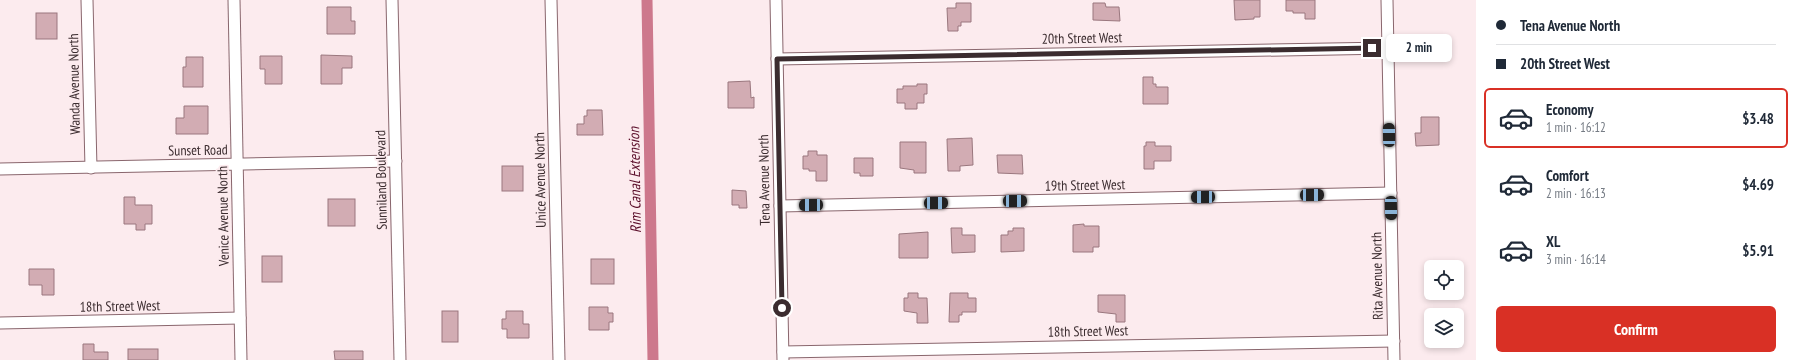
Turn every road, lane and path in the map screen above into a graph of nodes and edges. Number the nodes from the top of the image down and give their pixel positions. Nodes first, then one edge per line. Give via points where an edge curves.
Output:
1 (87, 0) edge
2 (234, 0) edge
3 (392, 0) edge
4 (551, 0) edge
5 (776, 0) edge
6 (1387, 0) edge
7 (1388, 48) junction
8 (777, 59) junction
9 (396, 161) junction
10 (237, 164) junction
11 (91, 168) junction
12 (0, 169) edge
13 (1390, 193) junction
14 (780, 206) junction
15 (240, 318) junction
16 (0, 323) edge
17 (1394, 340) junction
18 (783, 356) edge
19 (241, 360) edge
20 (400, 360) edge
21 (559, 360) edge
22 (1394, 360) edge

1 - 11 street, Wanda Avenue North
2 - 10 street, Venice Avenue North
3 - 9 street, Sunniland Boulevard
4 - 21 street, Unice Avenue North
5 - 8 street, Tena Avenue North
6 - 7 street, Rita Avenue North
7 - 8 street, 20th Street West
7 - 13 street, Rita Avenue North
8 - 14 street, Tena Avenue North
9 - 10 street, Sunset Road
9 - 20 street, Sunniland Boulevard
10 - 11 street, Sunset Road
10 - 15 street, Venice Avenue North
11 - 12 street, Sunset Road
13 - 14 street, 19th Street West
13 - 17 street, Rita Avenue North
14 - 18 street, Tena Avenue North
15 - 16 street, 18th Street West
15 - 19 street, Venice Avenue North
17 - 18 street, 18th Street West
17 - 22 street, Rita Avenue North

